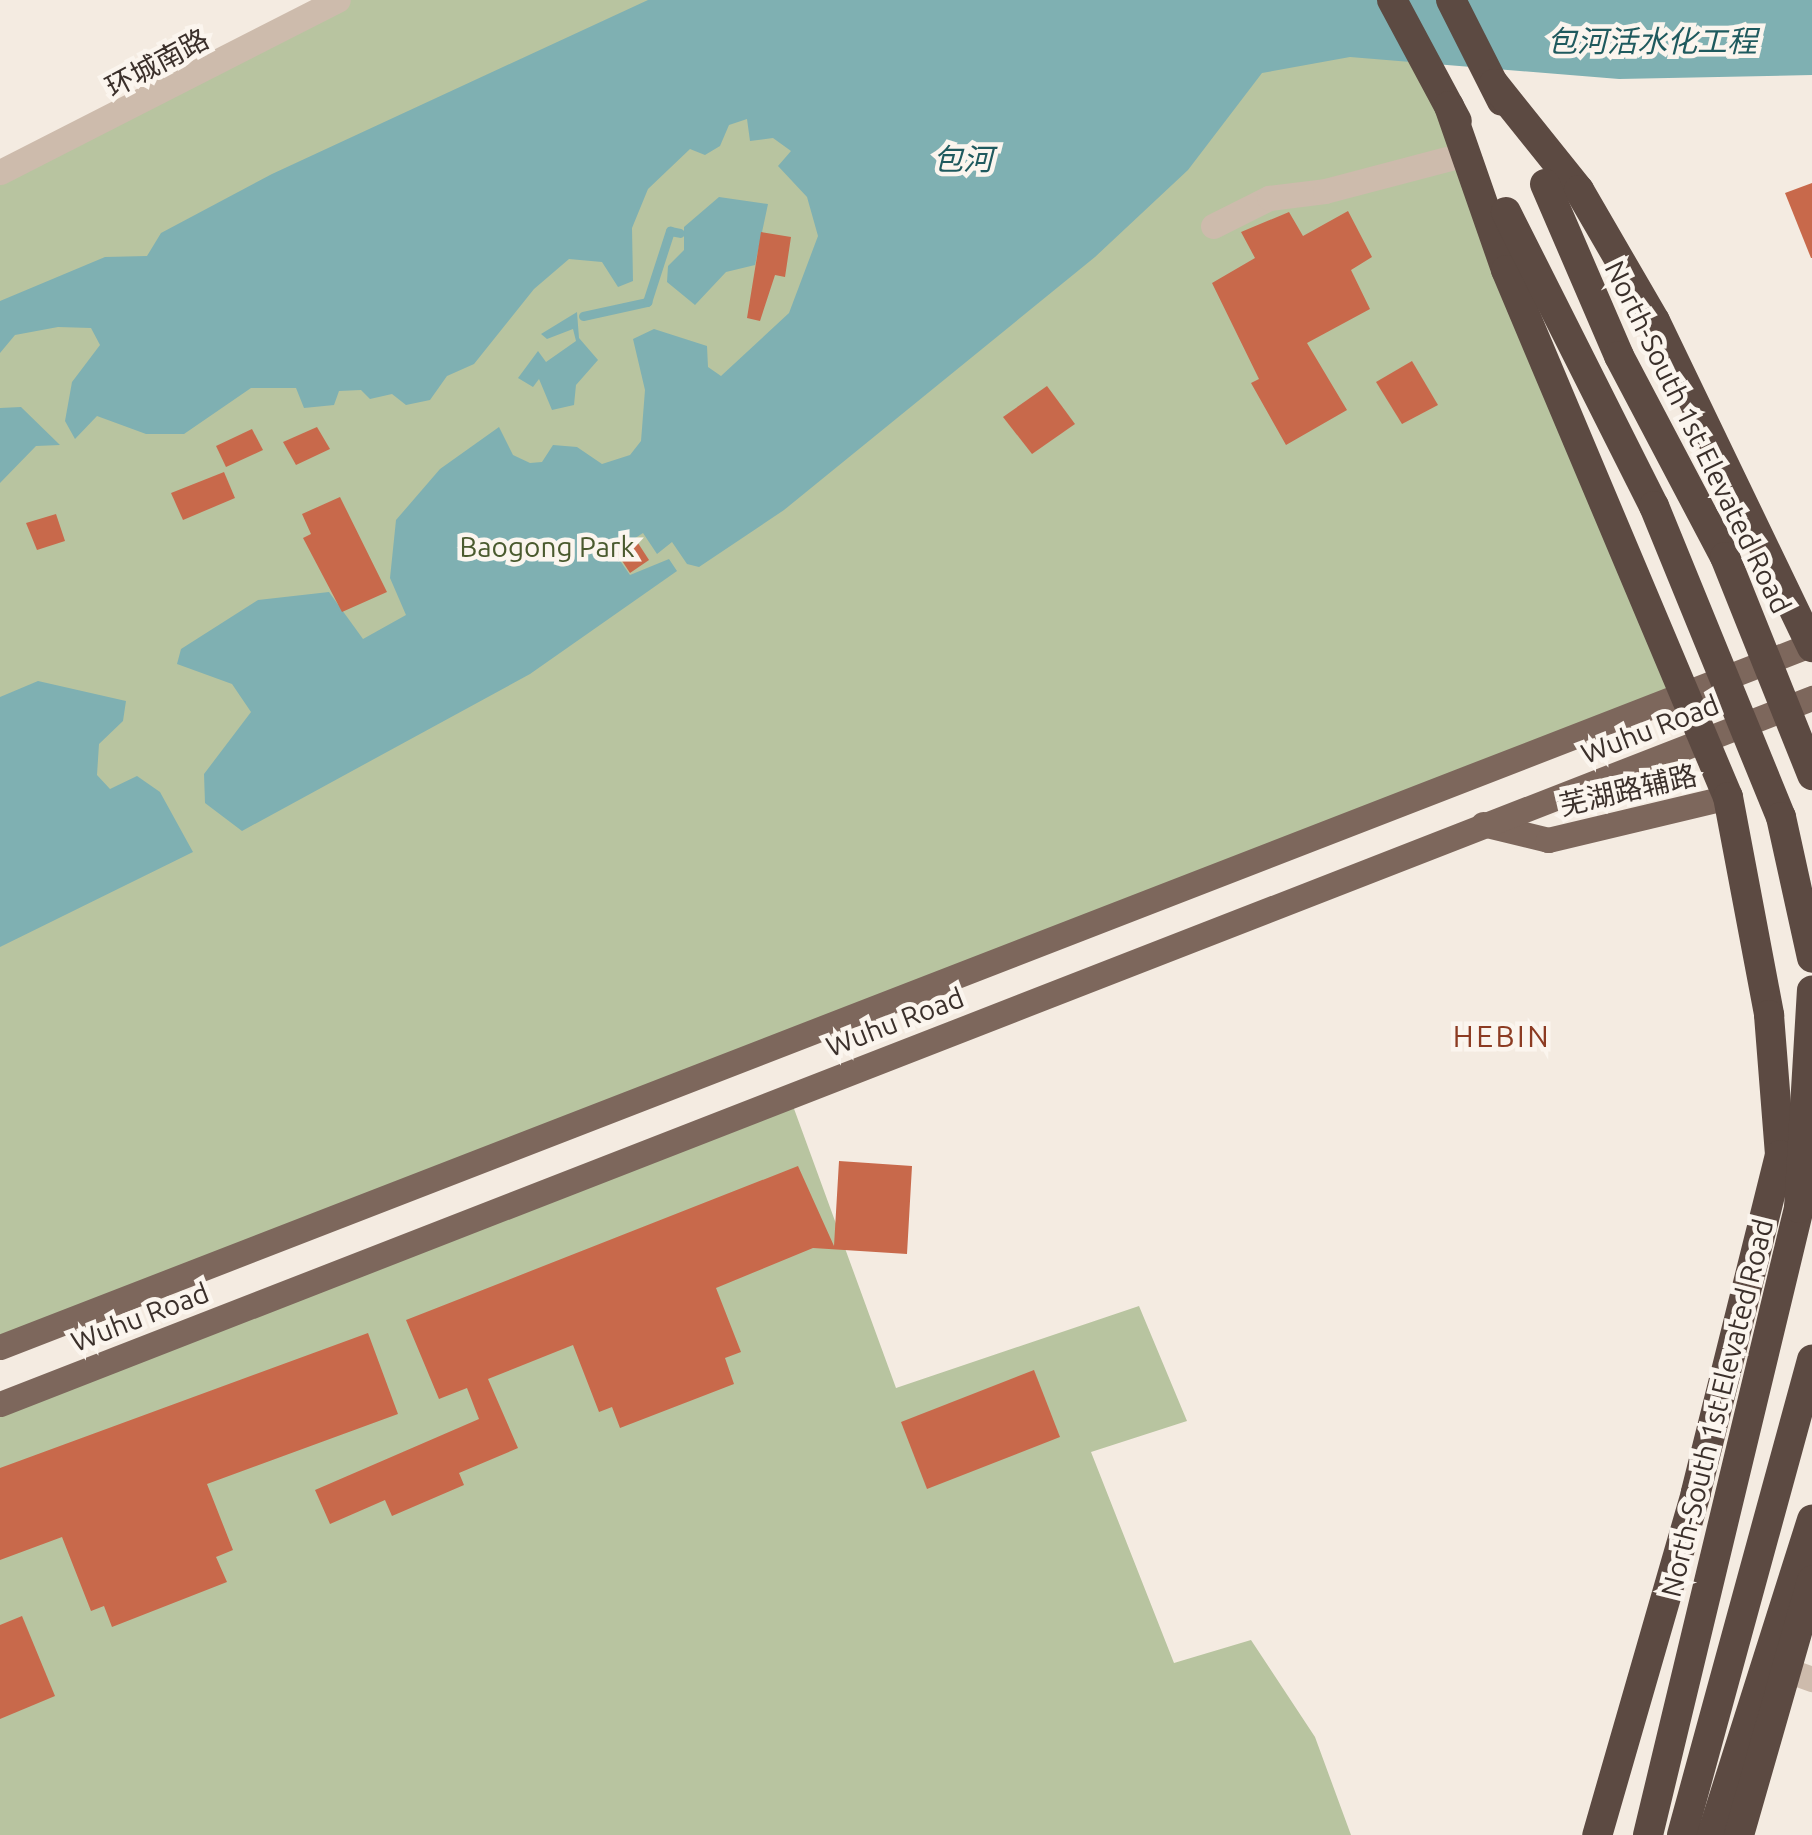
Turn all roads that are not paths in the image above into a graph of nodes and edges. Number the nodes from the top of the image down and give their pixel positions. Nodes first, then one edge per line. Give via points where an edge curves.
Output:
1 (338, 0) edge
2 (1392, 0) edge
3 (1451, 0) edge
4 (1494, 84) junction
5 (1449, 106) junction
6 (1466, 154) junction
7 (0, 172) edge
8 (1212, 226) dead end
9 (1809, 634) edge
10 (1683, 688) junction
11 (1812, 698) edge
12 (1706, 740) junction
13 (1812, 774) edge
14 (1728, 796) junction
15 (1483, 824) junction
16 (1812, 958) edge
17 (1812, 990) edge
18 (0, 1347) edge
19 (1812, 1359) edge
20 (0, 1404) edge
21 (1812, 1519) edge
22 (1812, 1580) edge
23 (1812, 1606) edge
24 (1762, 1661) junction
25 (1812, 1679) edge
26 (1597, 1835) edge
27 (1648, 1835) edge
28 (1682, 1835) edge
29 (1712, 1835) edge
30 (1735, 1835) edge

1 - 7 street, 环城南路
2 - 5 highway
3 - 4 highway
4 - 9 highway via 1579,190 1655,321
4 - 13 highway, North-South 1st Elevated Road, bridge via 1619,356 1725,557
5 - 6 highway
5 - 16 highway, bridge via 1677,561 1781,817
6 - 8 street via 1326,191 1268,198
6 - 10 highway via 1506,270
9 - 10 main road, Wuhu Road
10 - 12 highway
10 - 18 main road, Wuhu Road
11 - 12 main road, Wuhu Road
12 - 14 highway
12 - 15 main road, Wuhu Road
14 - 15 main road, 芜湖路辅路 via 1548,840
14 - 26 highway via 1769,1015 1780,1154 1696,1493
15 - 20 main road, Wuhu Road
17 - 27 highway, North-South 1st Elevated Road via 1799,1208
19 - 28 highway
21 - 24 highway
22 - 30 highway, bridge
23 - 30 highway
24 - 25 street
24 - 29 highway

